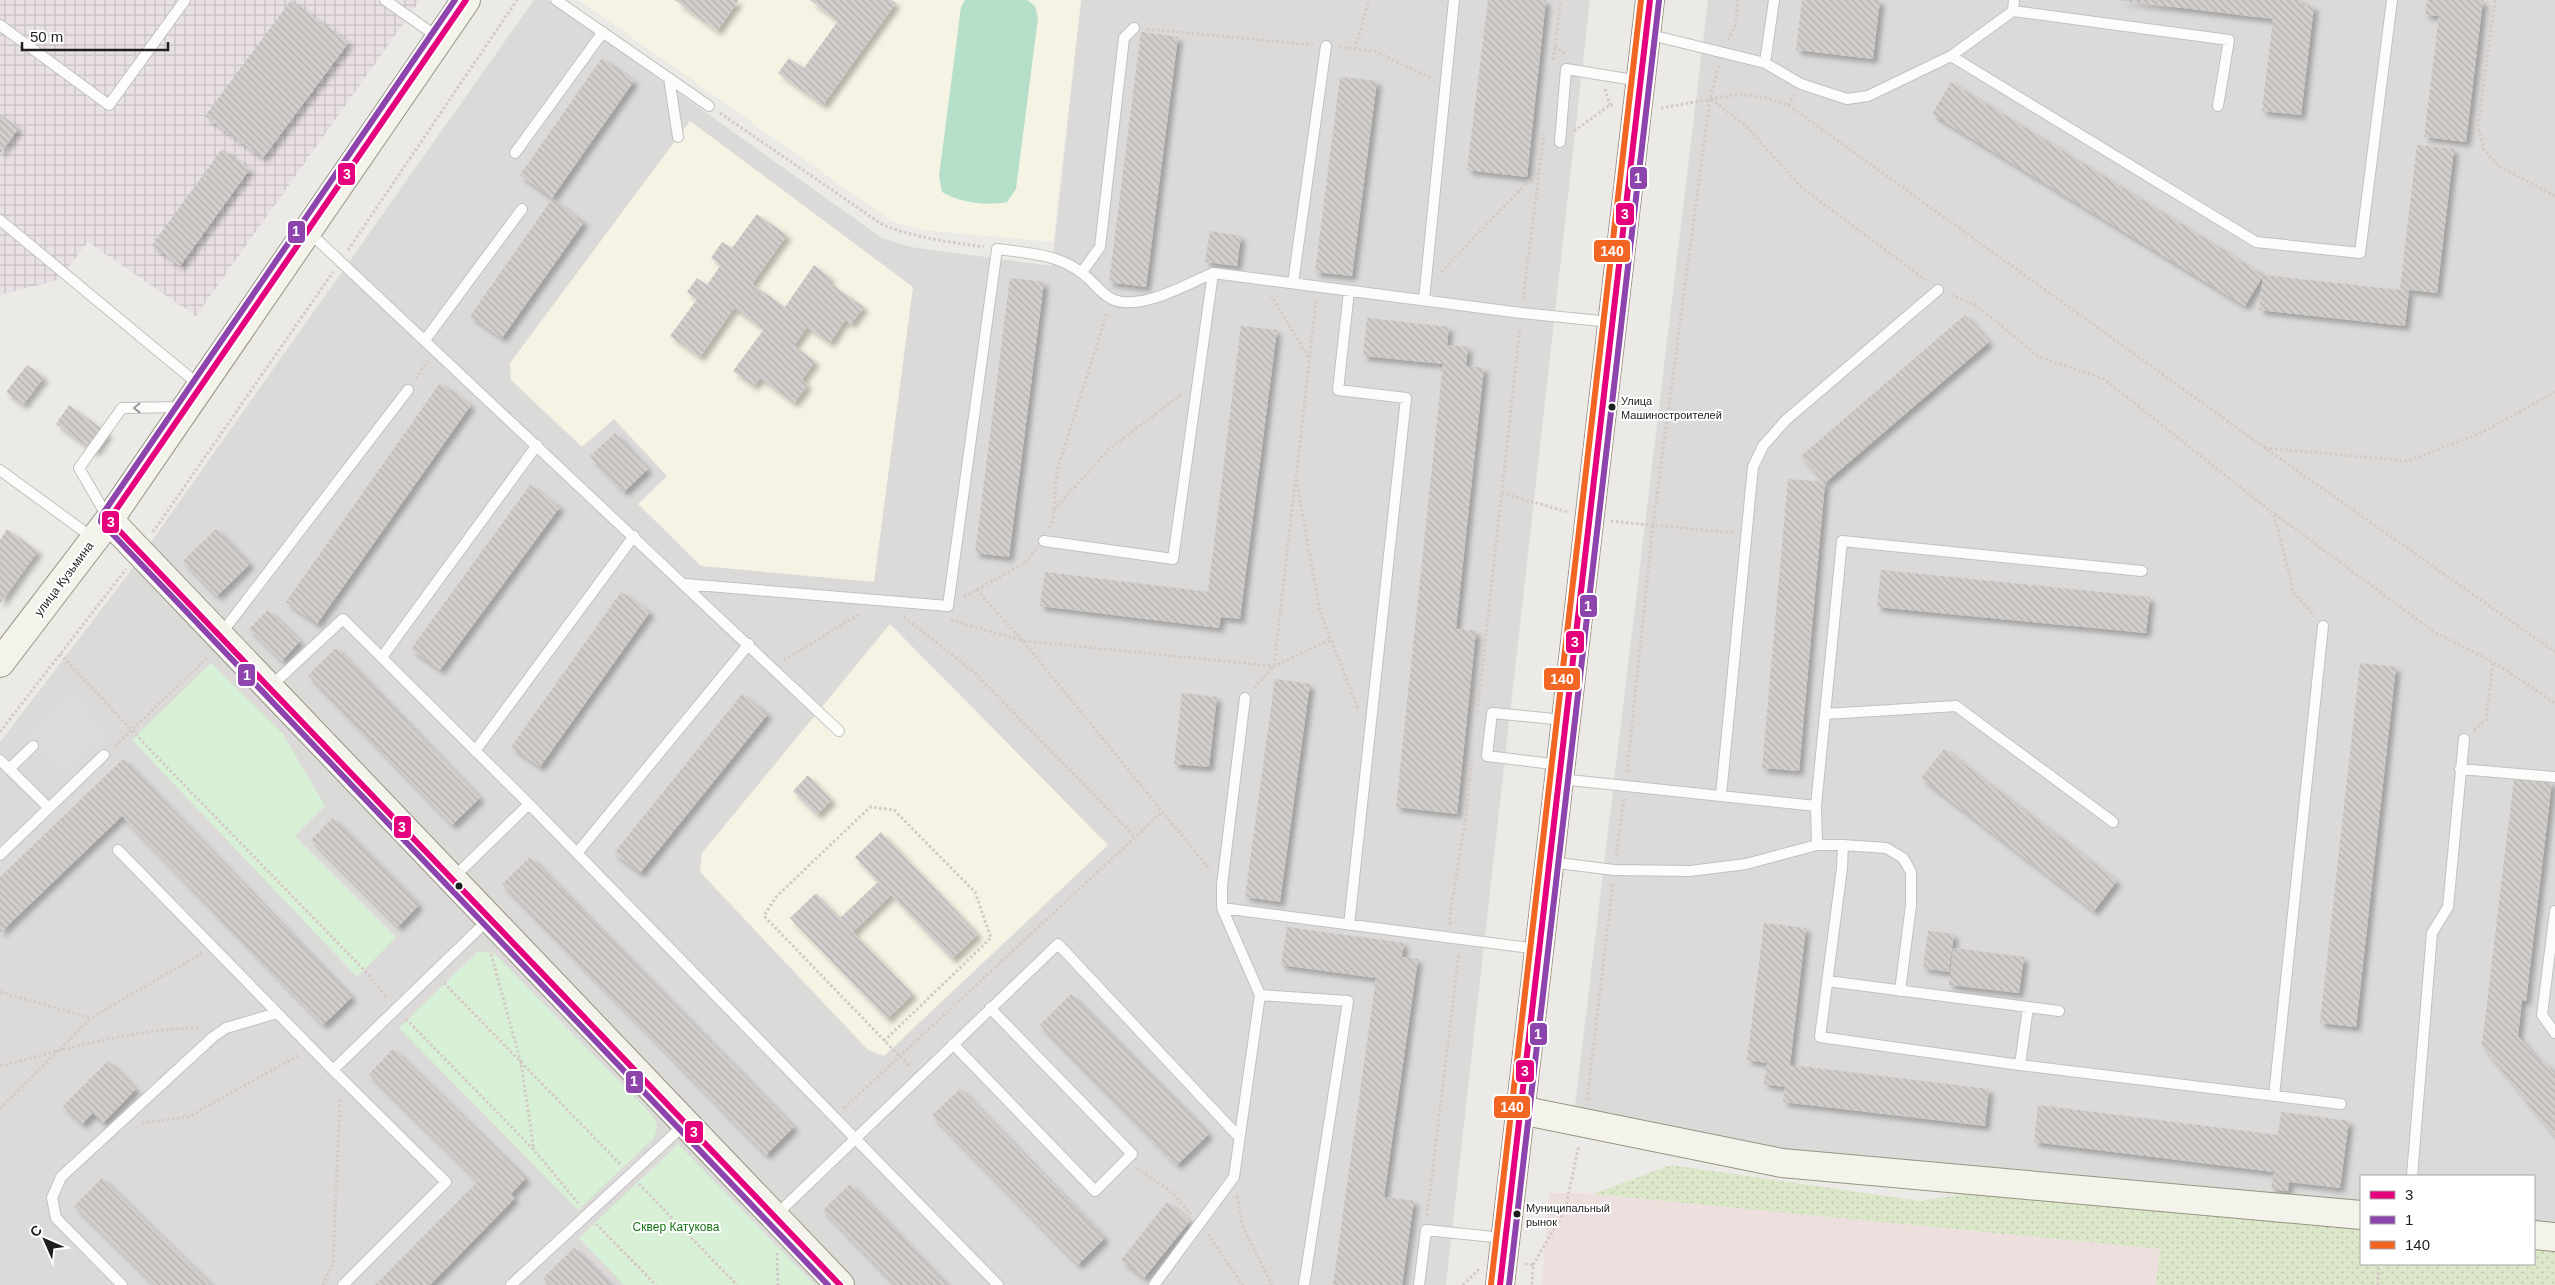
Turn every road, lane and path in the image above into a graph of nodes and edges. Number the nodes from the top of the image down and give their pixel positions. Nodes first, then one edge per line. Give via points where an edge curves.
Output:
1 (185, 0) edge
2 (384, 0) edge
3 (466, 0) edge
4 (517, 0) edge
5 (556, 0) edge
6 (1369, 0) edge
7 (1454, 0) edge
8 (1561, 0) edge
9 (1650, 0) edge
10 (1738, 0) edge
11 (1774, 0) edge
12 (2014, 0) edge
13 (2392, 0) edge
14 (2495, 0) edge
15 (2013, 11) junction
16 (0, 25) edge
17 (1134, 28) joint
18 (603, 32) junction
19 (1646, 34) junction
20 (439, 39) junction
21 (1326, 46) junction
22 (1355, 49) junction
23 (1722, 54) junction
24 (1951, 56) junction
25 (1765, 63) junction
26 (1553, 66) dead end
27 (669, 78) junction
28 (1445, 85) junction
29 (1639, 94) junction
30 (1710, 99) junction
31 (709, 106) joint
32 (2218, 106) dead end
33 (1545, 125) dead end
34 (678, 137) dead end
35 (1560, 142) junction
36 (515, 153) dead end
37 (1542, 155) junction
38 (1540, 169) junction
39 (2555, 196) edge
40 (522, 209) dead end
41 (0, 220) edge
42 (307, 230) junction
43 (997, 249) junction
44 (340, 261) junction
45 (1082, 272) junction
46 (1213, 273) junction
47 (1262, 279) junction
48 (1293, 283) junction
49 (1425, 285) junction
50 (1318, 286) junction
51 (1938, 290) junction
52 (1350, 291) junction
53 (1112, 299) junction
54 (1424, 300) junction
55 (1521, 313) junction
56 (1612, 322) junction
57 (425, 340) junction
58 (435, 350) junction
59 (1310, 358) junction
60 (1197, 383) junction
61 (408, 390) joint
62 (2555, 392) edge
63 (193, 396) junction
64 (537, 445) junction
65 (2264, 448) junction
66 (0, 470) edge
67 (1296, 478) junction
68 (1502, 493) junction
69 (1054, 511) junction
70 (2274, 514) junction
71 (1589, 519) junction
72 (1653, 525) junction
73 (102, 529) junction
74 (1747, 534) junction
75 (634, 536) junction
76 (1044, 541) junction
77 (139, 552) junction
78 (2142, 571) dead end
79 (685, 584) junction
80 (977, 590) junction
81 (883, 600) junction
82 (948, 606) junction
83 (948, 619) dead end
84 (2323, 626) joint
85 (221, 638) junction
86 (1330, 640) junction
87 (1023, 641) junction
88 (749, 644) junction
89 (2555, 652) edge
90 (60, 654) junction
91 (382, 657) junction
92 (2493, 662) junction
93 (0, 663) edge
94 (1274, 666) junction
95 (773, 667) junction
96 (269, 688) junction
97 (1246, 698) joint
98 (2555, 703) edge
99 (1478, 708) dead end
100 (1825, 714) junction
101 (1566, 720) junction
102 (1371, 728) junction
103 (132, 730) junction
104 (839, 731) dead end
105 (0, 732) edge
106 (2464, 739) joint
107 (33, 746) dead end
108 (475, 750) junction
109 (104, 755) joint
110 (1473, 757) dead end
111 (0, 760) edge
112 (9, 769) junction
113 (2460, 769) junction
114 (1560, 772) junction
115 (2555, 777) edge
116 (1626, 784) junction
117 (1721, 795) junction
118 (529, 804) junction
119 (1816, 806) junction
120 (49, 808) junction
121 (1162, 812) junction
122 (2113, 822) dead end
123 (1135, 837) junction
124 (1816, 846) junction
125 (1843, 846) junction
126 (118, 850) dead end
127 (577, 853) junction
128 (0, 856) edge
129 (1550, 862) junction
130 (1614, 870) junction
131 (452, 879) junction
132 (1222, 885) junction
133 (1222, 908) junction
134 (2555, 911) edge
135 (490, 918) junction
136 (1349, 925) junction
137 (1459, 939) junction
138 (213, 947) junction
139 (490, 948) dead end
140 (1539, 949) junction
141 (440, 979) dead end
142 (1827, 981) junction
143 (1900, 991) junction
144 (0, 992) edge
145 (1260, 995) junction
146 (2028, 1007) junction
147 (990, 1008) junction
148 (396, 1009) junction
149 (2059, 1011) dead end
150 (277, 1013) junction
151 (91, 1018) junction
152 (226, 1028) junction
153 (2555, 1033) edge
154 (884, 1040) junction
155 (953, 1044) junction
156 (313, 1049) junction
157 (57, 1052) junction
158 (899, 1057) junction
159 (521, 1062) junction
160 (2020, 1065) junction
161 (0, 1066) edge
162 (333, 1070) junction
163 (919, 1077) junction
164 (341, 1078) junction
165 (2274, 1096) junction
166 (2341, 1104) dead end
167 (0, 1109) edge
168 (1520, 1110) junction
169 (834, 1117) junction
170 (685, 1123) junction
171 (1583, 1123) junction
172 (116, 1127) junction
173 (1239, 1137) junction
174 (855, 1138) junction
175 (534, 1150) junction
176 (630, 1175) junction
177 (2412, 1175) edge
178 (1234, 1177) junction
179 (587, 1215) junction
180 (2360, 1215) edge
181 (775, 1216) junction
182 (1426, 1230) junction
183 (2535, 1235) edge
184 (2555, 1237) edge
185 (1506, 1238) junction
186 (1533, 1265) dead end
187 (2379, 1265) edge
188 (1481, 1267) dead end
189 (122, 1285) edge
190 (323, 1285) edge
191 (343, 1285) edge
192 (511, 1285) edge
193 (656, 1285) edge
194 (737, 1285) edge
195 (840, 1285) edge
196 (998, 1285) edge
197 (1154, 1285) edge
198 (1272, 1285) edge
199 (1304, 1285) edge
200 (1419, 1285) edge
201 (1463, 1285) edge
202 (1500, 1285) edge
203 (2378, 1285) edge

1 - 16 lane via 108,105
2 - 20 lane
3 - 20 street, улица Кузьмина
4 - 44 path
5 - 18 lane
6 - 22 path
7 - 28 lane
8 - 26 path
9 - 19 main road
10 - 23 path via 1735,26
11 - 25 lane
12 - 15 lane
13 - 24 lane via 2360,253 2256,242
14 - 39 path via 2478,127 2484,150 2500,168
15 - 24 lane
15 - 32 lane via 2229,40
17 - 21 path
17 - 45 lane via 1124,38 1100,247
18 - 27 lane
18 - 36 lane
19 - 23 lane
19 - 29 main road
20 - 42 street, улица Кузьмина
21 - 22 path
21 - 48 lane
22 - 28 path via 1376,52
23 - 25 lane
23 - 30 path
24 - 25 lane via 1868,96 1848,99 1801,84
27 - 31 lane
27 - 34 lane
28 - 49 lane
29 - 30 path via 1662,108
29 - 35 path via 1610,105
29 - 35 lane via 1566,69
29 - 56 main road
30 - 51 path via 1746,126 1802,188
30 - 65 path via 1740,94 1788,105
30 - 72 path
31 - 43 path via 883,225 928,239
33 - 37 path
35 - 37 path
37 - 38 path
38 - 49 path via 1444,270
38 - 55 path
40 - 57 lane
41 - 63 lane
42 - 44 lane
42 - 63 street, улица Кузьмина
43 - 45 lane via 1048,255
43 - 82 lane
44 - 57 lane
44 - 77 path
45 - 53 lane
46 - 47 lane
46 - 53 lane via 1142,301
46 - 60 lane
47 - 48 lane
47 - 59 path
48 - 50 lane
49 - 54 lane
50 - 52 lane
50 - 59 path
51 - 70 path via 1976,306 2039,357 2104,379
51 - 74 lane via 1786,420 1763,446 1753,467
52 - 54 lane
52 - 102 lane via 1338,390 1406,398
53 - 69 path via 1057,470
54 - 55 lane
55 - 56 lane
55 - 68 path
56 - 71 main road
57 - 58 lane
58 - 61 path
58 - 64 lane
59 - 67 path
60 - 69 path via 1109,449
60 - 76 lane via 1173,559
61 - 85 lane
62 - 65 path via 2483,432 2408,461
63 - 73 street, улица Кузьмина
63 -> 73 lane via 122,408 78,468
64 - 75 lane
64 - 91 lane
65 - 89 path
66 - 73 lane
67 - 86 path via 1320,612
67 - 94 path
68 - 71 path
68 - 99 path
69 - 76 path
70 - 84 path via 2294,594
70 - 92 path via 2434,632
71 - 72 path
71 - 101 main road
72 - 74 path
72 - 116 path
73 - 77 street
73 - 93 street, улица Кузьмина
74 - 117 lane
75 - 79 lane
75 - 108 lane
76 - 80 path via 1024,564
77 - 85 street
77 - 90 path
78 - 100 lane via 1842,541
79 - 81 lane
79 - 88 lane
80 - 82 path
80 - 87 path
81 - 82 lane
81 - 95 path
81 - 123 path via 975,673
83 - 87 path
84 - 165 lane
85 - 96 street
85 - 103 path
86 - 94 path
86 - 102 path via 1354,703
87 - 94 path
87 - 121 path
88 - 95 lane
88 - 127 lane
90 - 103 path
90 - 105 path
91 - 96 lane via 343,618
91 - 108 lane
92 - 98 path
92 - 106 path via 2486,720
94 - 97 path
95 - 104 lane
96 - 131 street
97 - 132 lane
100 - 119 lane
100 - 122 lane via 1956,706
101 - 114 main road
101 - 114 lane via 1492,713 1487,756
102 - 136 lane
103 - 109 path
103 - 148 path via 368,974
106 - 113 lane
107 - 112 lane
108 - 118 lane
109 - 120 lane
110 - 137 path via 1449,921
111 - 112 lane
112 - 120 lane
113 - 115 lane
113 - 177 lane via 2448,907 2432,933
114 - 116 lane
114 - 129 main road
116 - 117 lane
116 - 130 path
117 - 119 lane
118 - 127 lane
118 - 131 lane
119 - 124 lane
120 - 128 lane
121 - 123 path
121 - 132 path
123 - 158 path
124 - 125 lane
124 - 130 lane via 1746,864 1690,872
125 - 142 lane
125 - 143 lane via 1886,848 1903,858 1911,872 1913,884
126 - 138 lane
127 - 169 lane
129 - 130 lane
129 - 140 main road
130 - 171 path
131 - 135 street
132 - 133 lane
133 - 136 lane
133 - 145 lane
134 - 153 lane via 2542,1015
135 - 148 lane
135 - 170 street
136 - 137 lane
137 - 140 lane
137 - 182 path
138 - 150 lane
138 - 151 path
139 - 159 path
140 - 168 main road
141 - 159 path
142 - 143 lane
142 - 160 lane via 1820,1037
143 - 146 lane
144 - 151 path
145 - 173 lane
145 - 199 lane via 1348,1001
146 - 149 lane
146 - 160 lane
147 - 155 lane
147 - 155 lane via 1132,1154 1095,1192
147 - 173 lane via 1058,944
148 - 162 lane
148 - 175 path
150 - 152 lane
150 - 156 lane
151 - 157 path
152 - 157 path via 177,1028
152 - 172 lane
154 - 154 path via 764,916 776,897 870,807 894,810 975,892 991,938
154 - 158 path
155 - 163 lane
156 - 162 lane
156 - 172 path via 188,1117
157 - 161 path
157 - 167 path
158 - 163 path
158 - 169 path
159 - 175 path
159 - 176 path
160 - 165 lane
162 - 164 lane
163 - 174 lane
164 - 190 path via 333,1263
164 - 191 lane via 446,1182
165 - 166 lane
168 - 171 street
168 - 185 main road
169 - 174 lane
170 - 176 lane
170 - 181 street
171 - 180 street via 1782,1162
171 - 186 path via 1565,1210
172 - 189 lane via 61,1178 52,1198 56,1218
173 - 178 lane
174 - 181 lane
174 - 196 lane
175 - 179 path
176 - 179 lane
176 - 194 path
178 - 197 lane
178 - 198 path via 1242,1225
179 - 192 lane
179 - 193 path
181 - 195 street
182 - 185 lane
182 - 200 lane
183 - 184 street
185 - 202 main road
187 - 203 path
188 - 201 path

